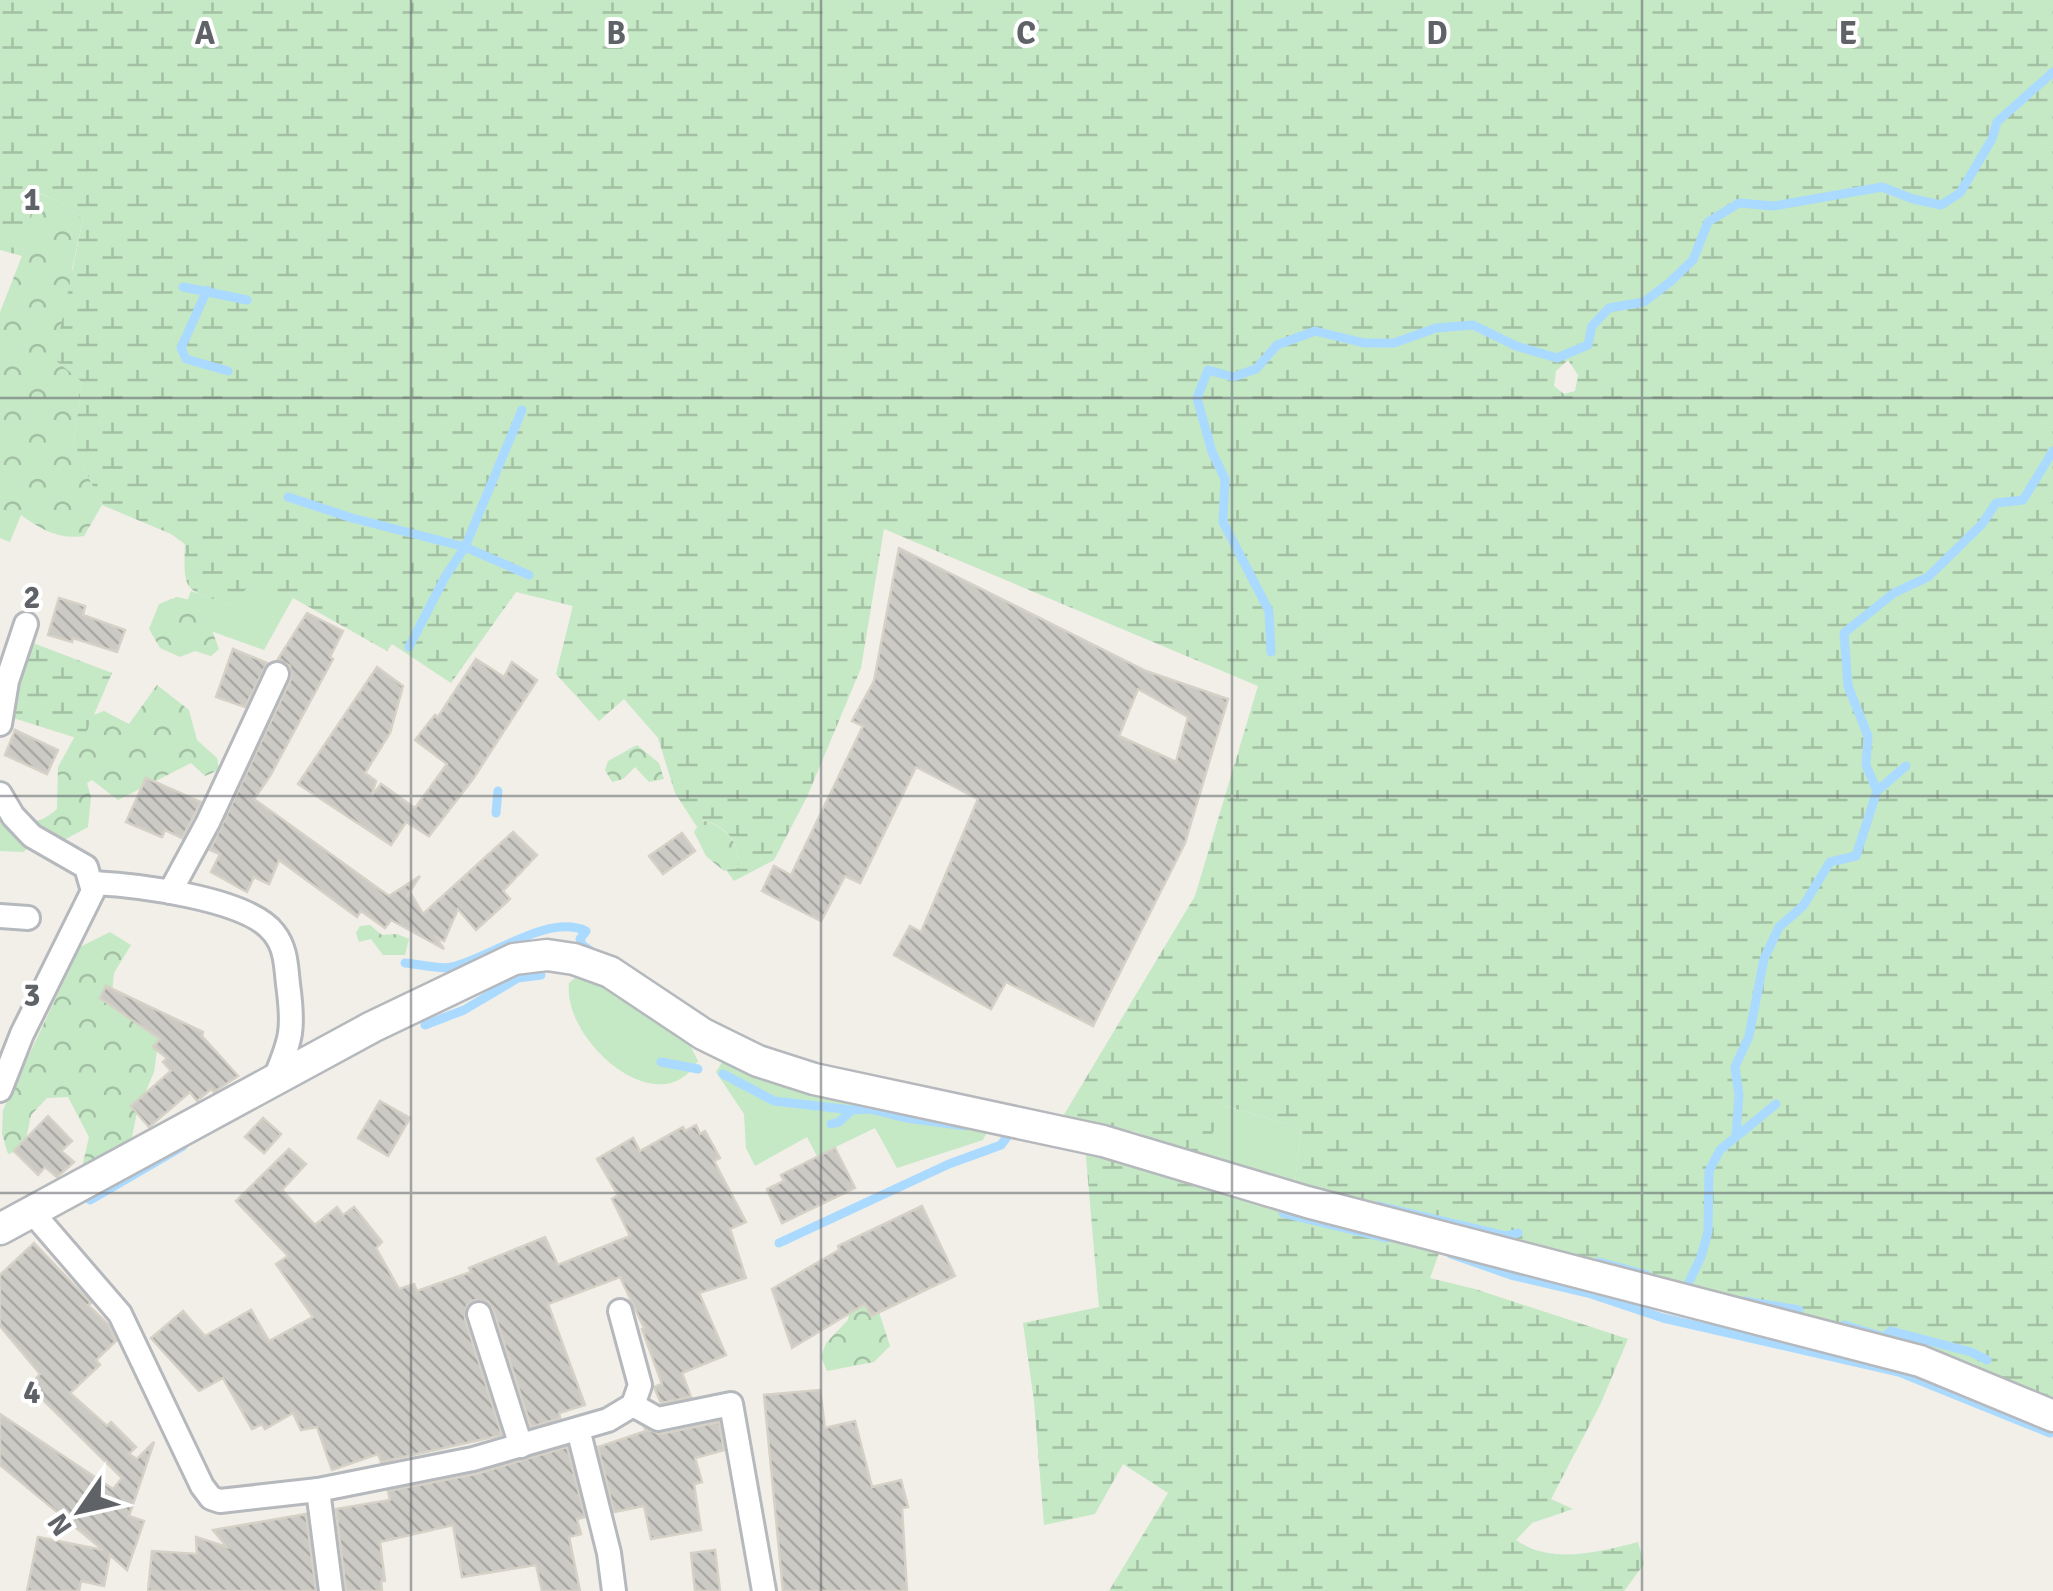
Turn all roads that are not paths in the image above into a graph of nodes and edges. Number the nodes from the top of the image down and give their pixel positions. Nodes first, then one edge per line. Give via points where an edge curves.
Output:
1 (26, 624) dead end
2 (277, 674) dead end
3 (0, 724) edge
4 (0, 794) edge
5 (93, 883) junction
6 (170, 892) junction
7 (0, 916) edge
8 (28, 918) dead end
9 (274, 1080) junction
10 (0, 1090) edge
11 (32, 1212) junction
12 (0, 1229) edge
13 (620, 1311) dead end
14 (479, 1314) dead end
15 (633, 1405) junction
16 (2053, 1416) edge
17 (578, 1429) junction
18 (521, 1446) junction
19 (318, 1490) junction
20 (330, 1591) edge
21 (614, 1591) edge
22 (764, 1591) edge

1 - 3 street via 6,681
2 - 6 street
4 - 5 street via 20,825 78,860
5 - 6 street
5 - 10 street
6 - 9 street via 206,898 266,924 280,942 292,1028
7 - 8 street
9 - 11 street
9 - 16 street via 514,959 574,959 610,972 758,1062 1103,1141 1307,1202 1920,1361
11 - 12 street
11 - 19 street via 120,1314 206,1494 230,1502
13 - 15 street via 640,1385
14 - 18 street
15 - 17 street
15 - 22 street via 658,1419 731,1404
17 - 18 street
17 - 21 street
18 - 19 street
19 - 20 street

